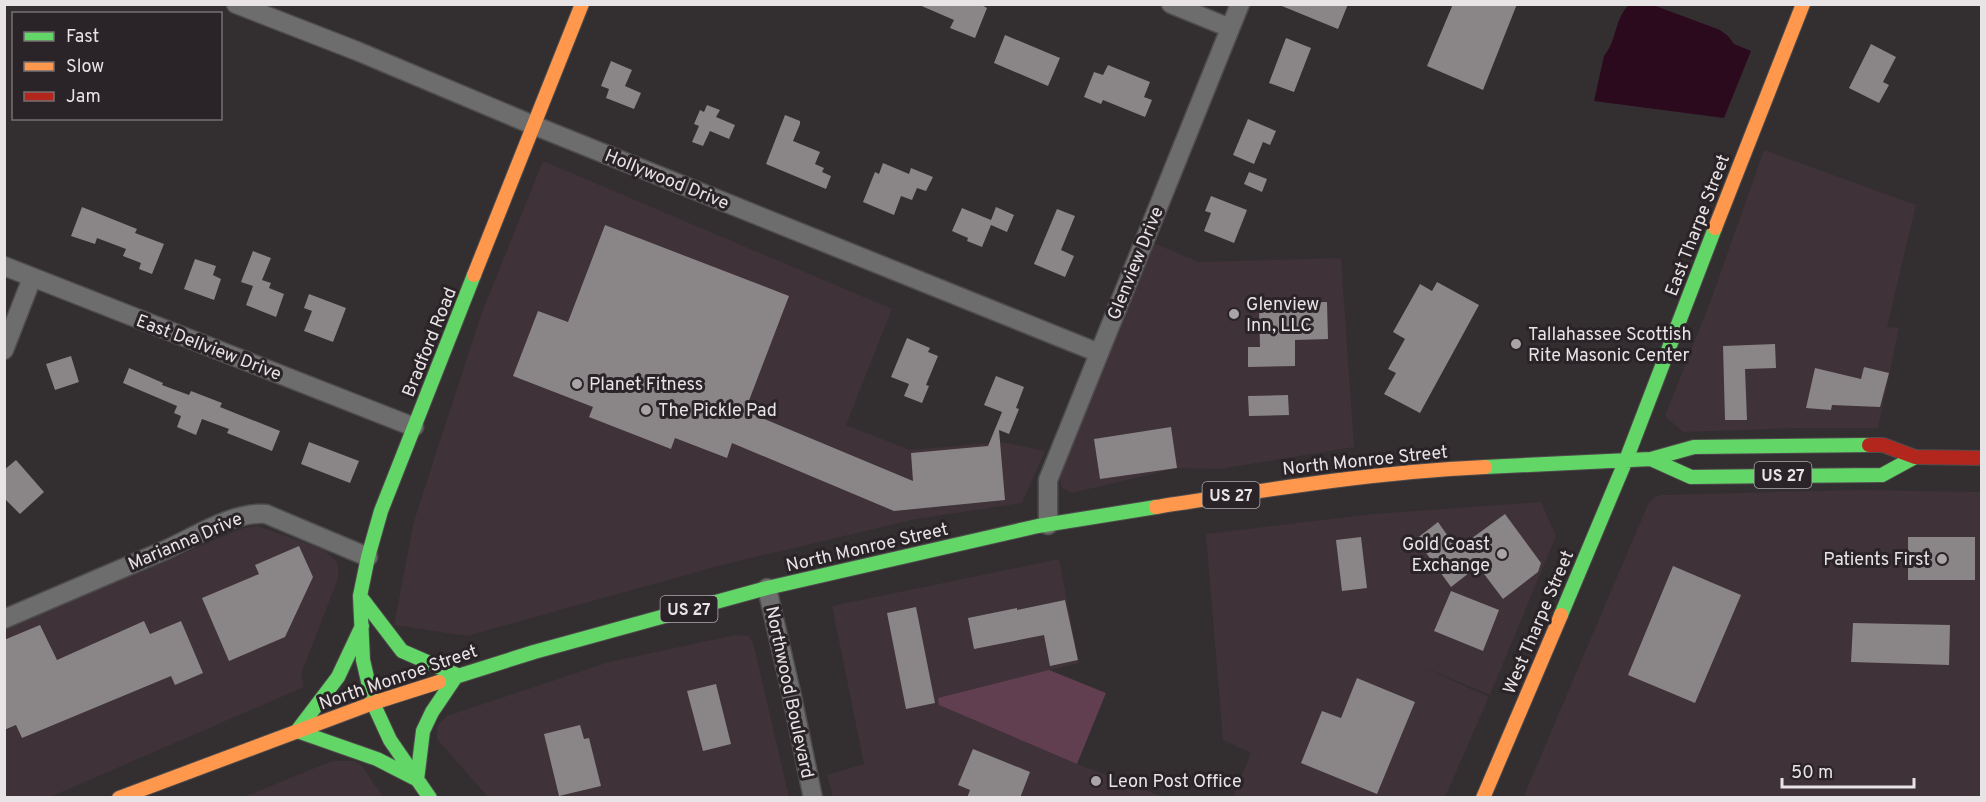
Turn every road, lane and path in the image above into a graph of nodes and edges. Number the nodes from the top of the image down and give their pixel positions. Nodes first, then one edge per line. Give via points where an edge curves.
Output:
1 (236, 4) edge
2 (582, 4) edge
3 (1171, 4) edge
4 (1240, 4) edge
5 (1803, 4) edge
6 (1230, 28) junction
7 (533, 125) junction
8 (4, 267) edge
9 (32, 278) junction
10 (4, 350) edge
11 (1099, 353) junction
12 (414, 427) junction
13 (1915, 458) junction
14 (1982, 458) edge
15 (1651, 459) junction
16 (1626, 460) junction
17 (1048, 525) junction
18 (368, 557) junction
19 (767, 588) junction
20 (360, 596) junction
21 (4, 619) edge
22 (362, 626) junction
23 (457, 675) junction
24 (373, 703) junction
25 (297, 731) junction
26 (417, 780) junction
27 (119, 798) edge
28 (430, 798) edge
29 (813, 798) edge
30 (1483, 798) edge

1 - 7 street, Hollywood Drive
2 - 7 main road, Bradford Road
3 - 6 street
4 - 6 street, Glenview Drive
5 - 16 main road, East Tharpe Street
6 - 11 street, Glenview Drive
7 - 11 street, Hollywood Drive
7 - 12 main road, Bradford Road
8 - 9 street, East Dellview Drive
9 - 10 street
9 - 12 street, East Dellview Drive
11 - 17 street, Glenview Drive via 1048,480
12 - 18 main road, Bradford Road via 381,511
13 - 14 main road, North Monroe Street / US 27
13 - 15 main road, North Monroe Street / US 27 via 1883,445 1791,445 1694,447
13 - 15 main road, North Monroe Street / US 27 via 1882,475 1691,477
15 - 16 main road, North Monroe Street / US 27
16 - 17 main road, North Monroe Street / US 27 via 1384,474
16 - 30 main road, West Tharpe Street
17 - 19 main road, North Monroe Street / US 27
18 - 20 main road, Bradford Road
18 - 21 street, Marianna Drive via 266,514 253,513
19 - 23 main road, North Monroe Street / US 27
19 - 29 street, Northwood Boulevard
20 - 22 main road, Bradford Road
20 - 23 main road via 402,651
22 - 24 main road, Bradford Road via 363,660
22 - 25 main road via 338,677
23 - 24 main road, North Monroe Street / US 27
23 - 26 main road via 423,731
24 - 25 main road, North Monroe Street / US 27
24 - 26 main road, Bradford Road via 390,740
25 - 26 main road via 377,759
25 - 27 main road, North Monroe Street / US 27
26 - 28 main road, Bradford Road

